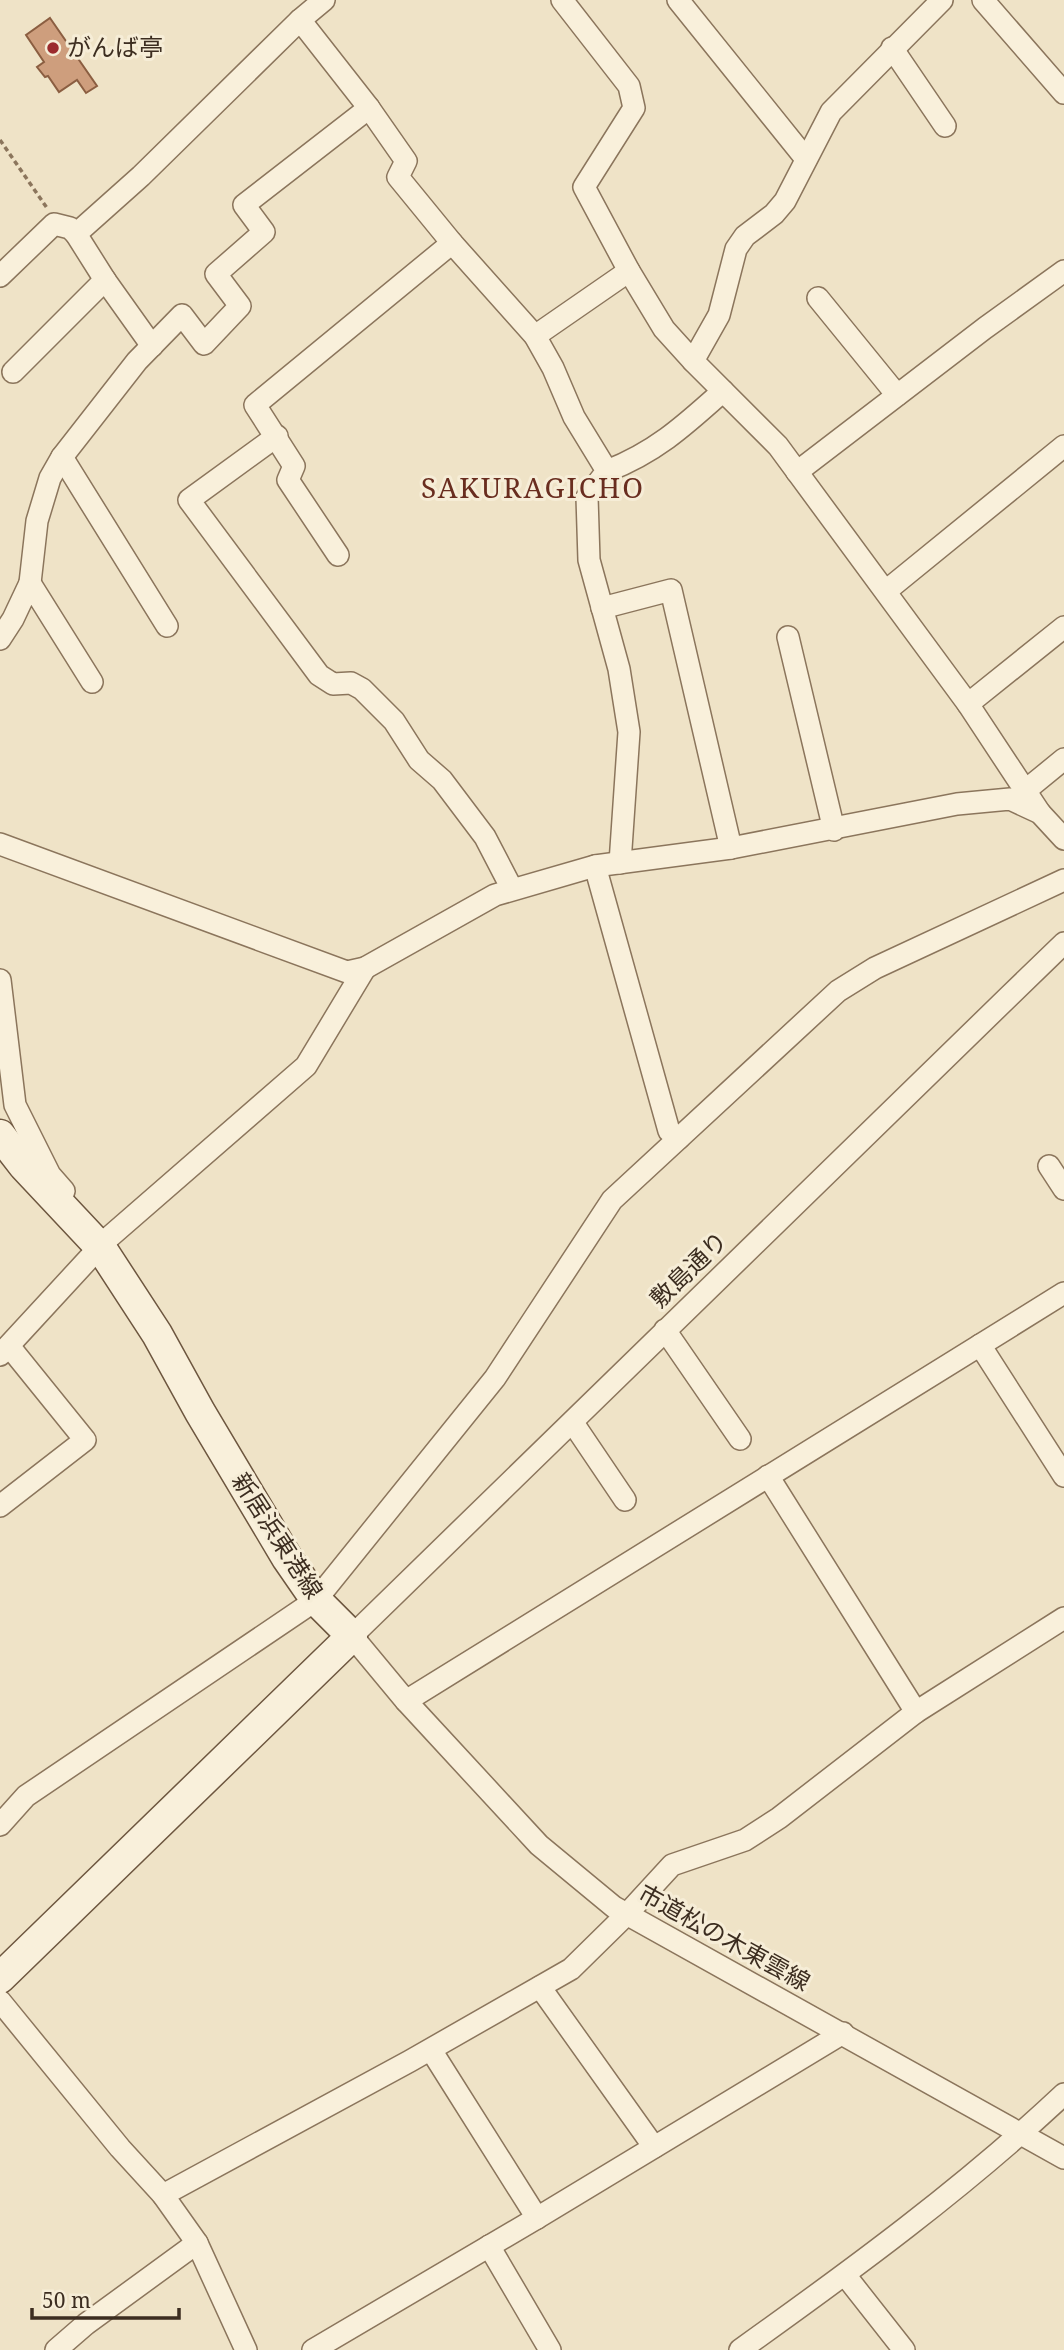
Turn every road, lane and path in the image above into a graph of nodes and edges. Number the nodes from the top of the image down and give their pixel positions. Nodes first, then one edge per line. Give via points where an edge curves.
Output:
1 (324, 0) edge
2 (562, 0) edge
3 (678, 0) edge
4 (942, 0) edge
5 (984, 0) edge
6 (300, 19) junction
7 (892, 48) junction
8 (1064, 93) edge
9 (369, 108) junction
10 (945, 126) dead end
11 (0, 140) edge
12 (806, 159) junction
13 (67, 229) junction
14 (452, 243) junction
15 (629, 271) junction
16 (1064, 271) edge
17 (0, 276) edge
18 (105, 280) junction
19 (818, 298) dead end
20 (535, 336) junction
21 (152, 345) junction
22 (693, 362) junction
23 (13, 372) dead end
24 (723, 391) junction
25 (897, 395) junction
26 (277, 436) junction
27 (1064, 446) edge
28 (62, 457) junction
29 (607, 471) junction
30 (797, 472) junction
31 (338, 555) dead end
32 (30, 583) junction
33 (886, 591) junction
34 (602, 608) junction
35 (167, 626) dead end
36 (1064, 627) edge
37 (788, 637) dead end
38 (0, 639) edge
39 (92, 682) dead end
40 (968, 704) junction
41 (1064, 759) edge
42 (1026, 790) junction
43 (1040, 813) junction
44 (834, 830) junction
45 (1064, 839) edge
46 (0, 844) edge
47 (731, 848) junction
48 (620, 863) junction
49 (595, 866) junction
50 (1064, 880) edge
51 (512, 889) junction
52 (1064, 943) edge
53 (365, 968) junction
54 (0, 980) edge
55 (0, 1135) edge
56 (679, 1139) junction
57 (1049, 1166) dead end
58 (1064, 1189) edge
59 (103, 1244) junction
60 (1064, 1293) edge
61 (665, 1331) junction
62 (980, 1345) junction
63 (4, 1351) edge
64 (573, 1423) junction
65 (740, 1439) dead end
66 (768, 1476) junction
67 (1064, 1476) edge
68 (625, 1500) dead end
69 (0, 1506) edge
70 (316, 1600) junction
71 (1064, 1618) edge
72 (352, 1636) junction
73 (406, 1701) junction
74 (916, 1712) junction
75 (0, 1825) edge
76 (627, 1914) junction
77 (0, 1978) edge
78 (540, 1987) junction
79 (0, 2001) edge
80 (843, 2033) junction
81 (430, 2050) junction
82 (1064, 2094) edge
83 (1022, 2133) junction
84 (654, 2147) junction
85 (1064, 2158) edge
86 (163, 2195) junction
87 (537, 2218) junction
88 (197, 2243) junction
89 (489, 2246) junction
90 (845, 2275) junction
91 (57, 2350) edge
92 (246, 2350) edge
93 (313, 2350) edge
94 (550, 2350) edge
95 (740, 2350) edge
96 (904, 2350) edge

1 - 6 street
2 - 15 street via 629,86 634,108 584,187
3 - 12 street
4 - 7 street
5 - 8 street
6 - 9 street
6 - 13 street via 141,176
7 - 10 street
7 - 12 street via 831,113
9 - 14 street via 406,161 398,177
9 - 21 street via 244,205 264,232 216,274 240,306 204,344 182,315
11 - 13 path
12 - 22 street via 785,201 736,249 719,315
13 - 17 street via 54,223
13 - 18 street
14 - 20 street
14 - 26 street via 255,405
15 - 20 street
15 - 22 street via 664,329
16 - 25 street
18 - 21 street
18 - 23 street
19 - 25 street
20 - 29 street via 574,417
21 - 28 street
22 - 24 street
24 - 29 street via 663,442
24 - 30 street via 778,446
25 - 30 street
26 - 31 street via 294,466 288,480
26 - 51 street via 188,500 319,675 333,684 351,683 362,689 394,721 419,760 442,780 485,837
27 - 33 street
28 - 32 street via 50,478 37,521
28 - 35 street
29 - 34 street via 587,497 589,560
30 - 33 street
32 - 38 street
32 - 39 street
33 - 40 street
34 - 47 street via 671,590
34 - 48 street via 619,669 629,732
36 - 40 street
37 - 44 street
40 - 42 street
41 - 42 street
42 - 43 street
43 - 44 street via 1010,799 957,804
43 - 45 street
44 - 47 street
46 - 53 street via 348,972
47 - 48 street
48 - 49 street
49 - 51 street
49 - 56 street via 669,1131
50 - 56 street via 875,968 838,991
51 - 53 street via 495,894
52 - 61 street, 敷島通り
53 - 59 street via 306,1066
54 - 59 street via 15,1105 50,1175
55 - 59 main road, 新居浜東港線 via 24,1166
56 - 70 street via 612,1200 495,1378
57 - 58 street
59 - 63 street
59 - 70 main road, 新居浜東港線
60 - 62 street
61 - 64 street, 敷島通り
61 - 65 street
62 - 66 street
62 - 67 street
63 - 69 street via 85,1440
64 - 68 street
64 - 72 street, 敷島通り
66 - 73 street
66 - 74 street
70 - 72 main road, 新居浜東港線
70 - 75 street via 26,1796
71 - 74 street
72 - 73 street, 市道松の木東雲線
72 - 77 main road
73 - 76 street, 市道松の木東雲線 via 539,1845
74 - 76 street via 745,1840 672,1865
76 - 78 street via 571,1969
76 - 80 street, 市道松の木東雲線
78 - 81 street
78 - 84 street
79 - 86 street
80 - 83 street, 市道松の木東雲線
80 - 84 street
81 - 86 street
81 - 87 street
82 - 83 street
83 - 85 street, 市道松の木東雲線
83 - 90 street
84 - 87 street
86 - 88 street
87 - 89 street
88 - 91 street
88 - 92 street
89 - 93 street
89 - 94 street
90 - 95 street
90 - 96 street

